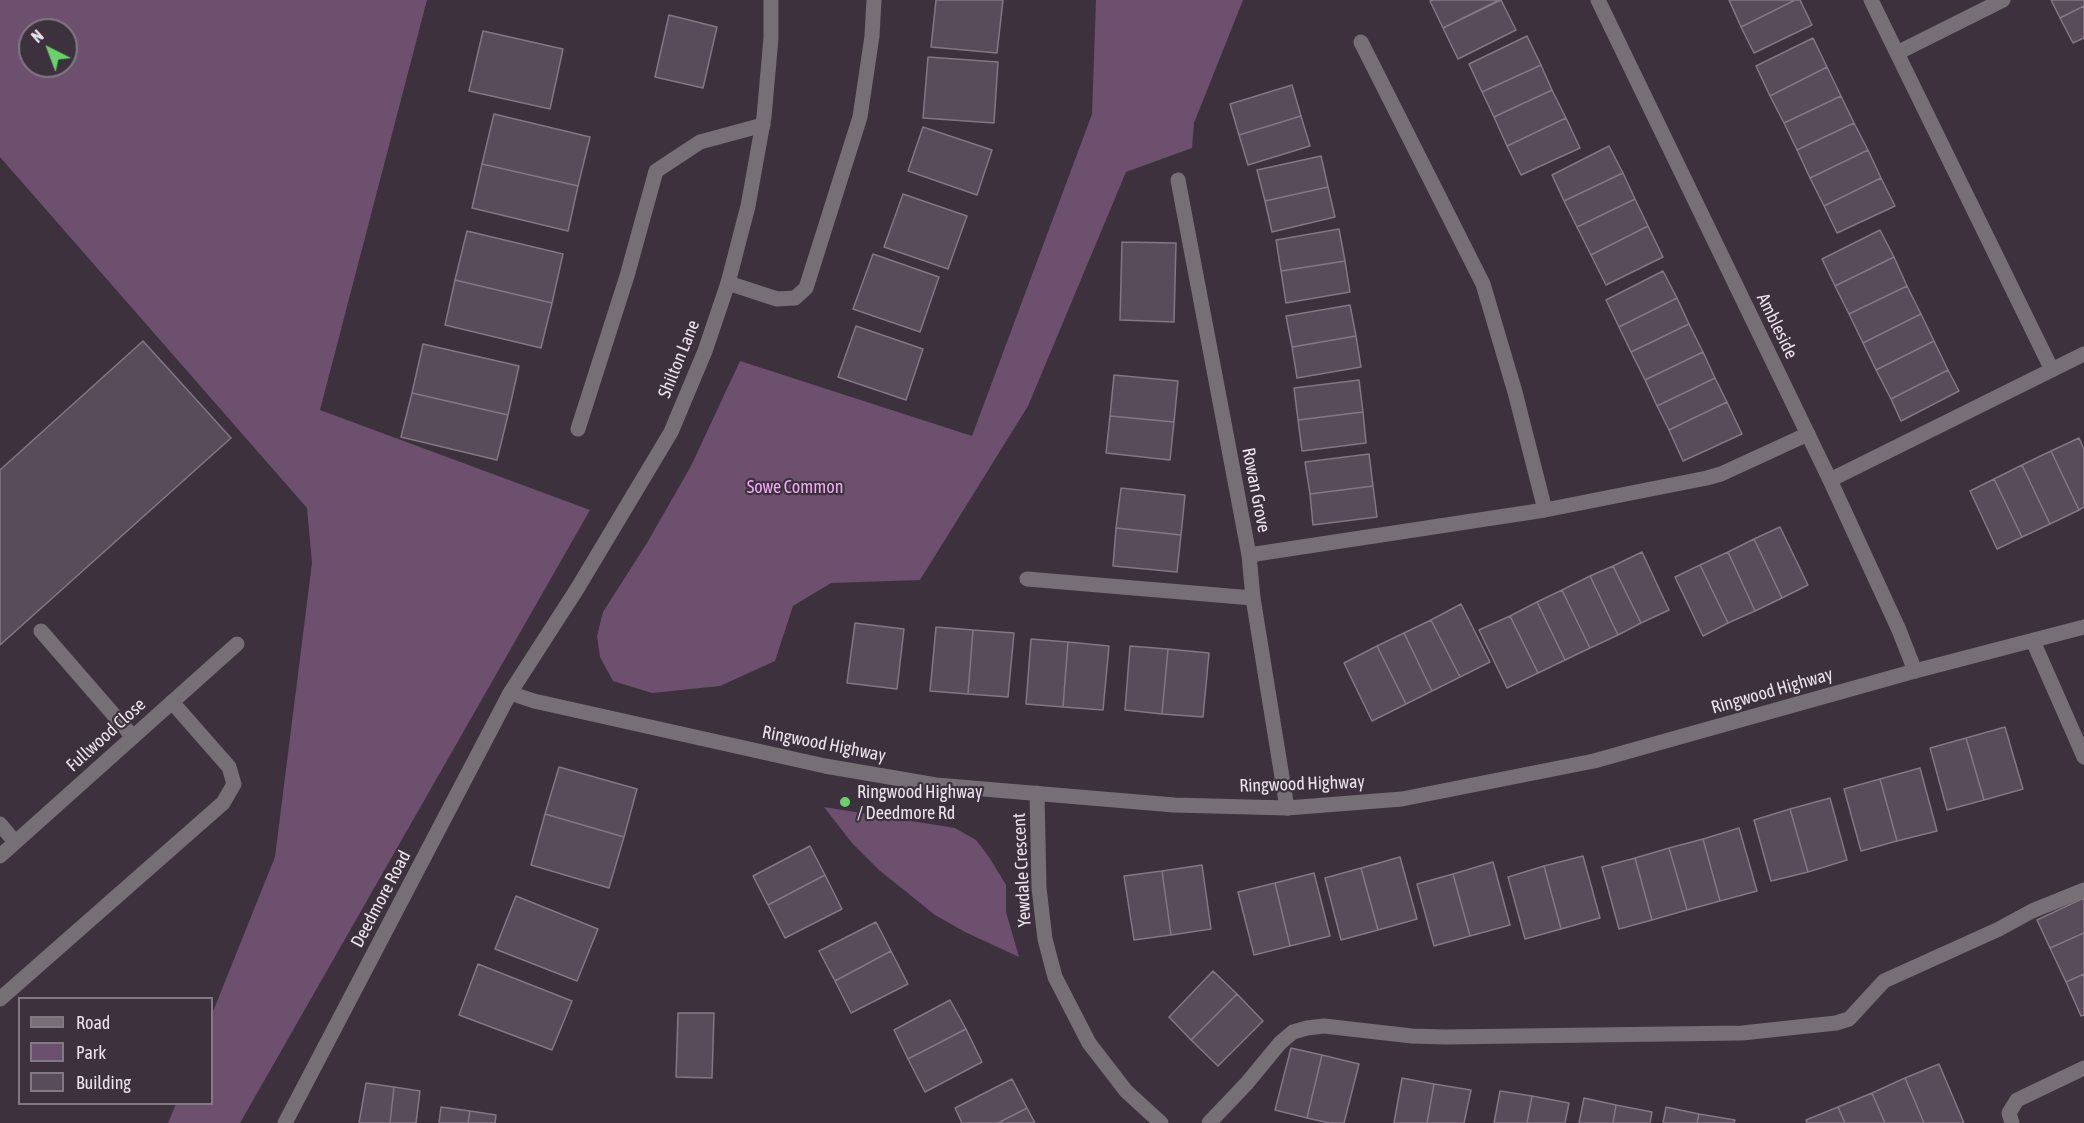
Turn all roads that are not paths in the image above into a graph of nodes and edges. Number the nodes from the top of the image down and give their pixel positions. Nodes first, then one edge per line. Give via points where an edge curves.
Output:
1 (771, 0) edge
2 (874, 0) edge
3 (1598, 0) edge
4 (1871, 0) edge
5 (2003, 0) edge
6 (1361, 42) dead end
7 (1897, 53) junction
8 (763, 125) junction
9 (1178, 180) dead end
10 (728, 284) junction
11 (2084, 354) edge
12 (2052, 370) junction
13 (578, 429) dead end
14 (1808, 434) junction
15 (1830, 480) junction
16 (1545, 510) junction
17 (1249, 555) junction
18 (1027, 579) dead end
19 (1253, 598) junction
20 (2084, 627) edge
21 (41, 631) dead end
22 (2033, 641) junction
23 (237, 644) dead end
24 (1915, 671) junction
25 (510, 693) junction
26 (172, 702) junction
27 (133, 737) junction
28 (2084, 757) edge
29 (1037, 793) junction
30 (1287, 808) junction
31 (0, 824) edge
32 (15, 842) junction
33 (0, 856) edge
34 (2084, 890) edge
35 (0, 999) edge
36 (2084, 1068) edge
37 (285, 1123) edge
38 (1161, 1123) edge
39 (1209, 1123) edge
40 (2012, 1123) edge

1 - 8 street, Shilton Lane
2 - 10 street via 860,117 806,288 795,298 777,299
3 - 14 street, Ambleside
4 - 7 street
5 - 7 street
6 - 16 street via 1483,284
7 - 12 street
8 - 10 street, Shilton Lane
8 - 13 street via 700,142 656,171
9 - 17 street, Rowan Grove
10 - 25 street, Shilton Lane via 671,432
11 - 12 street
12 - 15 street
14 - 15 street, Ambleside
14 - 16 street via 1721,474
15 - 24 street, Ambleside
16 - 17 street
17 - 19 street, Rowan Grove
18 - 19 street
19 - 30 street, Rowan Grove
20 - 22 street, Ringwood Highway
21 - 27 street
22 - 24 street, Ringwood Highway
22 - 28 street
23 - 26 street, Fullwood Close
24 - 30 street, Ringwood Highway via 1594,761 1402,799
25 - 29 street, Ringwood Highway via 825,766 936,785
25 - 37 street, Deedmore Road
26 - 27 street, Fullwood Close
26 - 35 street via 229,767 234,784 223,803
27 - 32 street, Fullwood Close
29 - 30 street, Ringwood Highway via 1174,805
29 - 38 street, Yewdale Crescent via 1039,888 1045,939 1055,977 1089,1043 1126,1091
31 - 32 street
32 - 33 street, Fullwood Close
34 - 39 street via 1884,981 1849,1019 1836,1023 1742,1033 1445,1037 1324,1026 1293,1032
36 - 40 street via 2017,1100 2009,1113

